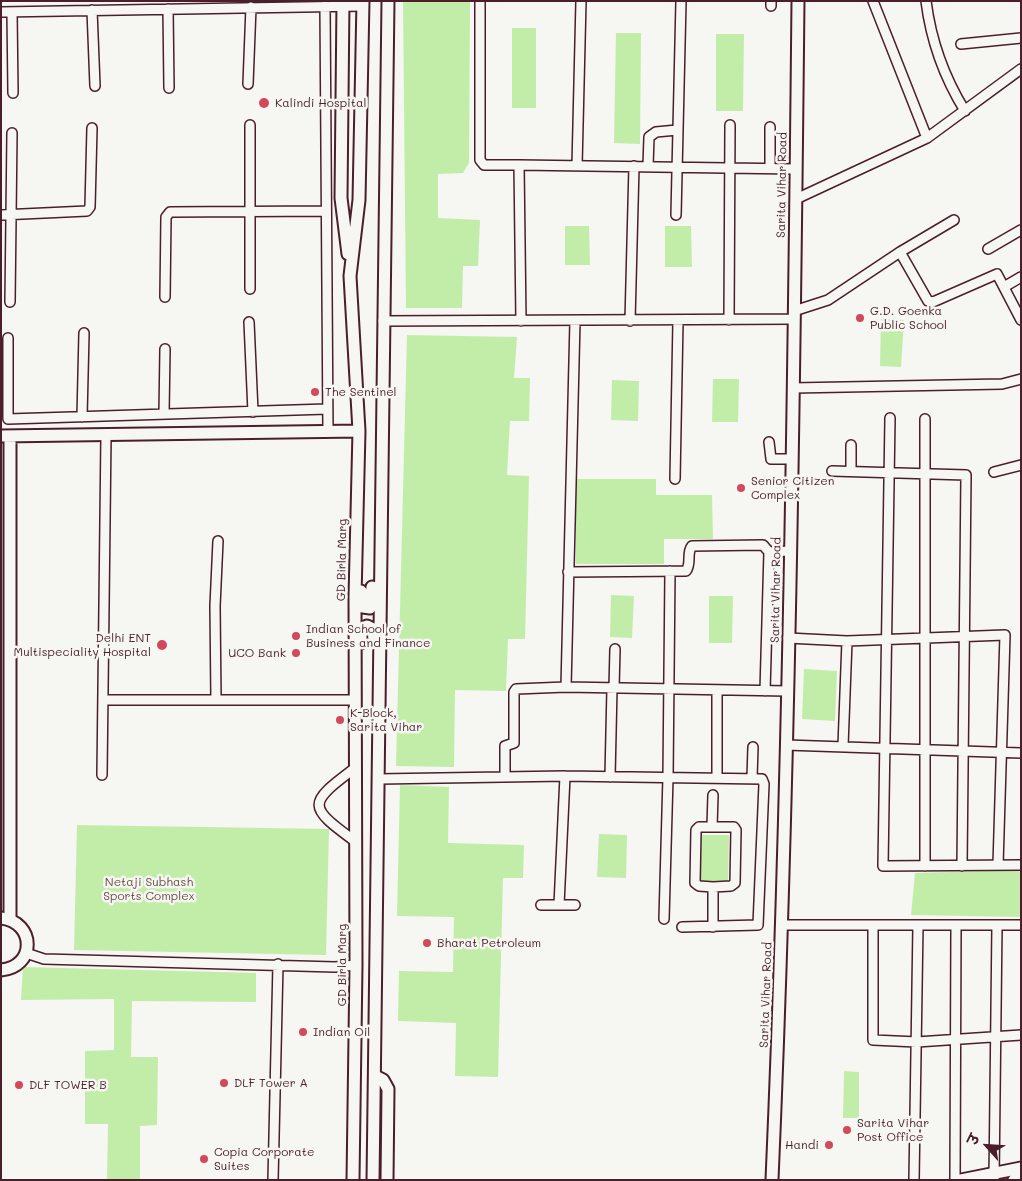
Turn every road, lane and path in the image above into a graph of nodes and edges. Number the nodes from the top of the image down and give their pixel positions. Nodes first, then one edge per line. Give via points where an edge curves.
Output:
1 (388, 1) edge
2 (480, 1) edge
3 (581, 1) edge
4 (681, 1) edge
5 (798, 1) edge
6 (874, 1) edge
7 (926, 1) edge
8 (343, 3) edge
9 (319, 4) edge
10 (363, 4) edge
11 (60, 6) edge
12 (251, 7) junction
13 (168, 9) junction
14 (92, 10) junction
15 (1, 12) edge
16 (12, 12) junction
17 (1021, 38) edge
18 (961, 44) dead end
19 (1021, 69) edge
20 (248, 84) dead end
21 (95, 86) dead end
22 (169, 88) dead end
23 (14, 92) dead end
24 (965, 111) junction
25 (250, 125) dead end
26 (730, 126) dead end
27 (770, 127) dead end
28 (92, 128) dead end
29 (677, 130) junction
30 (12, 134) dead end
31 (927, 138) junction
32 (519, 165) junction
33 (577, 166) junction
34 (634, 166) junction
35 (648, 166) junction
36 (676, 166) junction
37 (730, 167) junction
38 (770, 168) junction
39 (796, 168) junction
40 (796, 199) junction
41 (326, 211) junction
42 (250, 213) junction
43 (6, 215) edge
44 (676, 215) dead end
45 (954, 220) dead end
46 (1021, 230) edge
47 (988, 249) dead end
48 (900, 252) junction
49 (350, 276) junction
50 (1021, 277) edge
51 (1004, 287) junction
52 (250, 289) dead end
53 (165, 297) dead end
54 (10, 302) dead end
55 (794, 315) junction
56 (729, 320) junction
57 (1021, 320) edge
58 (383, 321) junction
59 (575, 321) junction
60 (630, 321) junction
61 (678, 321) junction
62 (249, 322) dead end
63 (522, 322) junction
64 (84, 333) dead end
65 (8, 338) dead end
66 (166, 349) dead end
67 (1021, 379) edge
68 (794, 388) junction
69 (327, 410) junction
70 (253, 412) junction
71 (164, 413) junction
72 (82, 417) junction
73 (890, 418) dead end
74 (925, 419) dead end
75 (359, 431) junction
76 (328, 432) junction
77 (106, 435) junction
78 (6, 436) edge
79 (769, 442) dead end
80 (851, 445) dead end
81 (792, 459) junction
82 (1021, 465) edge
83 (832, 471) dead end
84 (851, 471) junction
85 (889, 472) junction
86 (925, 472) junction
87 (994, 472) dead end
88 (675, 479) dead end
89 (381, 540) junction
90 (218, 541) dead end
91 (790, 551) junction
92 (769, 552) junction
93 (356, 555) junction
94 (670, 571) junction
95 (568, 572) junction
96 (963, 636) junction
97 (925, 637) junction
98 (788, 638) junction
99 (887, 639) junction
100 (847, 641) junction
101 (615, 649) dead end
102 (355, 681) junction
103 (379, 681) junction
104 (566, 687) junction
105 (613, 688) junction
106 (669, 690) junction
107 (717, 691) junction
108 (765, 691) junction
109 (787, 691) junction
110 (103, 700) junction
111 (216, 700) junction
112 (355, 700) junction
113 (786, 745) junction
114 (843, 746) junction
115 (753, 747) dead end
116 (885, 748) junction
117 (925, 750) junction
118 (962, 752) junction
119 (1001, 753) junction
120 (1021, 753) edge
121 (355, 768) junction
122 (102, 775) dead end
123 (565, 776) junction
124 (505, 777) junction
125 (610, 777) junction
126 (668, 777) junction
127 (717, 777) junction
128 (752, 778) junction
129 (379, 779) junction
130 (713, 795) dead end
131 (712, 827) junction
132 (356, 842) junction
133 (998, 865) junction
134 (1021, 865) edge
135 (925, 866) junction
136 (962, 866) junction
137 (713, 887) junction
138 (541, 905) dead end
139 (559, 905) junction
140 (575, 905) dead end
141 (6, 918) edge
142 (664, 919) dead end
143 (783, 925) junction
144 (873, 925) junction
145 (918, 925) junction
146 (956, 925) junction
147 (997, 925) junction
148 (1021, 925) edge
149 (682, 927) dead end
150 (713, 927) junction
151 (26, 953) junction
152 (278, 964) junction
153 (356, 965) junction
154 (1, 970) edge
155 (1021, 1035) edge
156 (994, 1037) junction
157 (955, 1039) junction
158 (917, 1042) junction
159 (375, 1076) junction
160 (1021, 1168) edge
161 (994, 1177) edge
162 (1021, 1179) edge
163 (272, 1180) edge
164 (353, 1180) edge
165 (373, 1180) edge
166 (387, 1180) edge
167 (772, 1180) edge
168 (914, 1180) edge
169 (955, 1180) edge
170 (962, 1180) edge
171 (1014, 1180) edge

1 - 58 main road
2 - 32 street via 480,160 484,165
3 - 33 street
4 - 29 street
5 - 39 main road, Sarita Vihar Road
6 - 31 street
7 - 24 street via 930,30 946,79
8 - 9 street
8 - 10 street
8 - 49 main road via 341,198
9 - 12 street
9 - 41 street
10 - 49 main road, GD Birla Marg via 358,200
11 - 14 street
11 - 16 street
12 - 13 street
12 - 20 street
13 - 14 street
13 - 22 street
14 - 21 street
15 - 16 street
16 - 23 street
17 - 18 street
19 - 24 street
24 - 31 street
25 - 42 street
26 - 37 street
27 - 38 street
28 - 43 street via 90,207 87,211
29 - 35 street via 656,132 650,137
29 - 36 street
30 - 43 street
31 - 40 street
32 - 33 street
32 - 63 street
33 - 34 street
34 - 35 street
34 - 60 street
35 - 36 street
36 - 37 street
36 - 44 street
37 - 38 street
37 - 56 street
38 - 39 street
39 - 40 main road, Sarita Vihar Road
40 - 55 main road, Sarita Vihar Road
41 - 42 street
41 - 69 street
42 - 52 street
42 - 53 street via 173,211 167,214
43 - 54 street
45 - 48 street
46 - 47 street
48 - 51 street via 931,302 997,274
48 - 55 street via 828,300
49 - 75 main road, GD Birla Marg
50 - 51 street
51 - 57 street
55 - 56 street
55 - 68 main road, Sarita Vihar Road
56 - 61 street
58 - 63 street
58 - 89 main road
59 - 60 street
59 - 63 street
59 - 95 street
60 - 61 street
61 - 88 street
62 - 70 street
64 - 72 street
65 - 72 street via 8,419
66 - 71 street
67 - 68 street via 1002,384
68 - 81 main road, Sarita Vihar Road
69 - 70 street
69 - 76 street
70 - 71 street
71 - 72 street
73 - 85 street
74 - 86 street
75 - 76 main road
75 - 93 main road, GD Birla Marg
76 - 77 main road
77 - 78 main road
77 - 110 street
78 - 141 main road
79 - 81 street via 770,459
80 - 84 street
81 - 91 main road, Sarita Vihar Road
82 - 87 street
83 - 84 street
84 - 85 street
85 - 86 street
85 - 99 street
86 - 96 street via 966,475
86 - 97 street
89 - 93 main road via 373,561 372,604 368,608 362,603 361,565
89 - 103 main road
90 - 111 street
91 - 92 street
91 - 98 main road, Sarita Vihar Road
92 - 94 street via 762,546 697,544 690,549 686,570
92 - 108 street
93 - 102 main road, GD Birla Marg
94 - 95 street
94 - 106 street
95 - 104 street
96 - 97 street
96 - 118 street
96 - 119 street via 1005,635
97 - 99 street
97 - 117 street
98 - 100 street
98 - 109 main road, Sarita Vihar Road
99 - 100 street
99 - 116 street
100 - 114 street
101 - 105 street
102 - 103 main road via 359,671 362,630 367,626 373,629
102 - 112 main road, GD Birla Marg
103 - 129 main road
104 - 105 street
104 - 124 street via 515,690 514,743 505,746
105 - 106 street
105 - 125 street
106 - 107 street
106 - 126 street
107 - 108 street
107 - 127 street
108 - 109 street
109 - 113 main road, Sarita Vihar Road
110 - 111 street
110 - 122 street
111 - 112 street
112 - 121 main road, GD Birla Marg
113 - 114 street
113 - 143 main road, Sarita Vihar Road
114 - 116 street
115 - 128 street
116 - 117 street
116 - 135 street via 883,866
117 - 118 street
117 - 135 street
118 - 119 street
118 - 136 street
119 - 120 street
119 - 133 street
121 - 132 main road, GD Birla Marg
121 - 132 street via 322,794 318,803 321,814
123 - 124 street
123 - 125 street
123 - 139 street
124 - 129 street
125 - 126 street
126 - 127 street
126 - 142 street
127 - 128 street
128 - 150 street via 762,779 764,784 759,924 756,927
129 - 159 main road
130 - 131 street
131 - 137 street via 696,830 695,880 699,886
131 - 137 street via 734,827 736,830 735,883
132 - 153 main road, GD Birla Marg
133 - 134 street
133 - 136 street
135 - 136 street
137 - 150 street
138 - 139 street
139 - 140 street
141 - 151 main road via 19,924 26,933
143 - 144 street
143 - 167 main road, Sarita Vihar Road
144 - 145 street
144 - 158 street via 873,1040
145 - 146 street
145 - 158 street
146 - 147 street
146 - 157 street
147 - 148 street
147 - 156 street
149 - 150 street
151 - 152 street via 44,959
151 - 154 main road via 14,967
152 - 153 street
152 - 163 street
153 - 164 main road, GD Birla Marg
155 - 156 street
156 - 157 street
156 - 161 street
157 - 158 street
157 - 169 street
158 - 168 street
159 - 165 main road
159 - 166 main road via 388,1088
160 - 161 main road
161 - 170 main road
162 - 171 main road

